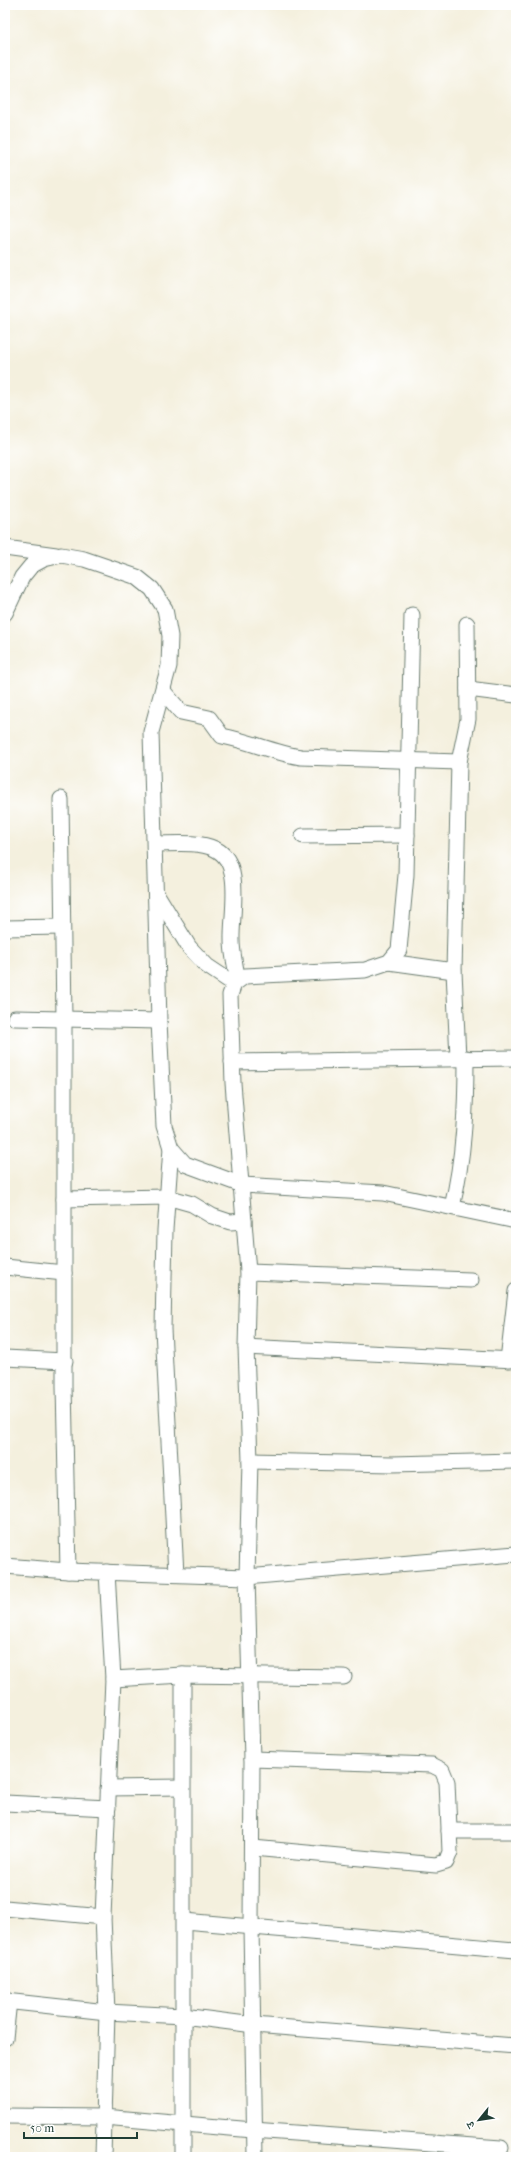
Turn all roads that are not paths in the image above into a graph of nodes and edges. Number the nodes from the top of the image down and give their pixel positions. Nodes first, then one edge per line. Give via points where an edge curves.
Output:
1 (5, 548) edge
2 (61, 555) junction
3 (5, 613) edge
4 (412, 615) dead end
5 (467, 624) dead end
6 (468, 689) junction
7 (163, 690) junction
8 (516, 695) edge
9 (408, 761) junction
10 (459, 762) junction
11 (61, 799) dead end
12 (407, 835) junction
13 (303, 836) dead end
14 (155, 844) junction
15 (156, 892) junction
16 (62, 927) junction
17 (5, 928) edge
18 (389, 962) junction
19 (454, 971) junction
20 (236, 981) junction
21 (15, 1018) dead end
22 (64, 1020) junction
23 (159, 1021) junction
24 (462, 1058) junction
25 (516, 1058) edge
26 (232, 1062) junction
27 (171, 1148) junction
28 (242, 1185) junction
29 (167, 1197) junction
30 (64, 1199) junction
31 (452, 1207) junction
32 (244, 1221) junction
33 (516, 1221) edge
34 (5, 1267) edge
35 (248, 1272) junction
36 (64, 1273) junction
37 (471, 1280) dead end
38 (516, 1290) edge
39 (246, 1347) junction
40 (5, 1358) edge
41 (512, 1360) edge
42 (65, 1361) junction
43 (250, 1461) junction
44 (516, 1461) edge
45 (516, 1554) edge
46 (5, 1566) edge
47 (68, 1571) junction
48 (107, 1572) junction
49 (176, 1574) junction
50 (247, 1577) junction
51 (183, 1675) junction
52 (250, 1676) junction
53 (344, 1676) dead end
54 (113, 1679) junction
55 (252, 1759) junction
56 (182, 1787) junction
57 (108, 1788) junction
58 (5, 1803) edge
59 (108, 1808) junction
60 (449, 1831) junction
61 (516, 1831) edge
62 (253, 1848) junction
63 (5, 1908) edge
64 (103, 1917) junction
65 (184, 1920) junction
66 (251, 1927) junction
67 (516, 1950) edge
68 (7, 2001) edge
69 (107, 2012) junction
70 (183, 2016) junction
71 (254, 2024) junction
72 (5, 2038) edge
73 (516, 2046) edge
74 (5, 2116) edge
75 (104, 2117) junction
76 (182, 2124) junction
77 (253, 2130) junction
78 (501, 2148) dead end
79 (103, 2157) edge
80 (183, 2157) edge
81 (255, 2157) edge

1 - 2 street
2 - 3 street via 44,559 31,566 22,577
2 - 7 street via 118,569 137,577 152,589 165,609 170,636 169,666
4 - 9 street
5 - 6 street
6 - 8 street
6 - 10 street via 468,719
7 - 9 street via 181,712 208,718 222,736 245,740 279,754
7 - 14 street via 151,732
9 - 10 street
9 - 12 street
10 - 19 street
11 - 16 street
12 - 13 street
12 - 18 street via 399,950
14 - 15 street
14 - 20 street via 214,848 222,853 230,864 234,876 232,941
15 - 20 street via 189,947 207,966
15 - 23 street
16 - 17 street
16 - 22 street
18 - 19 street
18 - 20 street via 365,970 245,976
19 - 24 street
20 - 26 street via 230,995
21 - 22 street via 52,1017
22 - 23 street
22 - 30 street
23 - 27 street via 164,1126
24 - 25 street
24 - 26 street
24 - 31 street via 464,1140
26 - 28 street
27 - 28 street via 185,1164
27 - 29 street
28 - 31 street via 383,1193
28 - 32 street
29 - 30 street
29 - 32 street via 192,1204 212,1216 230,1222
29 - 49 street via 163,1329
30 - 36 street
31 - 33 street
32 - 35 street
34 - 36 street
35 - 37 street
35 - 39 street
36 - 42 street
38 - 41 street
39 - 41 street
39 - 43 street
40 - 42 street
42 - 47 street
43 - 44 street via 392,1464
43 - 50 street
45 - 50 street
46 - 47 street
47 - 48 street
48 - 49 street
48 - 54 street
49 - 50 street
50 - 52 street
51 - 52 street
51 - 54 street
51 - 56 street
52 - 53 street
52 - 55 street
54 - 57 street
55 - 60 street via 432,1765 442,1770 447,1782
55 - 62 street
56 - 57 street
56 - 65 street
57 - 59 street
58 - 59 street
59 - 64 street
60 - 61 street
60 - 62 street via 450,1852 446,1862 436,1865
62 - 66 street
63 - 64 street
64 - 69 street
65 - 66 street
65 - 70 street
66 - 67 street
66 - 71 street
68 - 69 street
68 - 72 street
69 - 70 street
69 - 75 street
70 - 71 street
70 - 76 street
71 - 73 street
71 - 77 street
74 - 75 street
75 - 76 street
75 - 79 street
76 - 77 street
76 - 80 street
77 - 78 street
77 - 81 street

